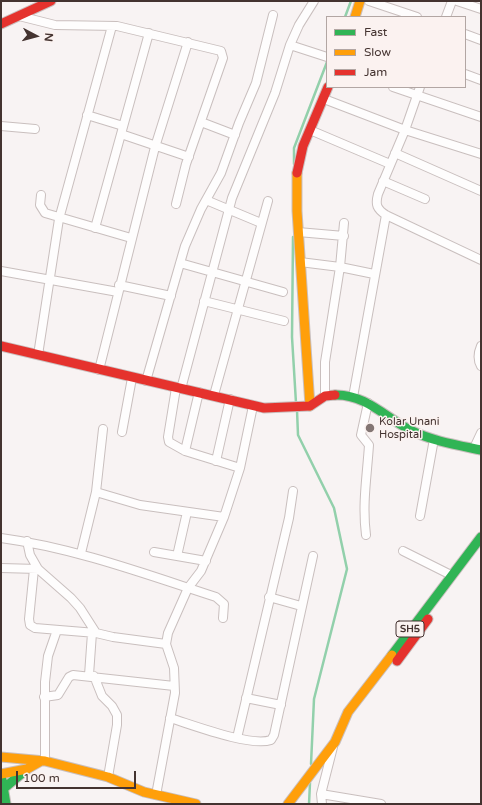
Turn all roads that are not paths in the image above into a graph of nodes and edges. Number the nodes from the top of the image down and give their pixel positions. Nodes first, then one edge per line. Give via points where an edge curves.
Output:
1 (51, 1) edge
2 (314, 1) edge
3 (360, 1) edge
4 (369, 1) edge
5 (452, 1) edge
6 (457, 1) edge
7 (479, 6) edge
8 (273, 15) dead end
9 (19, 16) junction
10 (355, 16) edge
11 (414, 16) edge
12 (446, 16) edge
13 (1, 24) edge
14 (112, 26) junction
15 (149, 33) junction
16 (466, 34) edge
17 (481, 40) edge
18 (188, 42) junction
19 (290, 45) junction
20 (326, 57) edge
21 (466, 74) edge
22 (481, 80) edge
23 (328, 88) edge
24 (396, 88) edge
25 (420, 88) edge
26 (416, 96) junction
27 (324, 99) junction
28 (87, 115) junction
29 (481, 117) edge
30 (201, 122) junction
31 (1, 126) edge
32 (35, 129) dead end
33 (122, 130) junction
34 (310, 130) junction
35 (405, 130) junction
36 (235, 135) junction
37 (155, 146) junction
38 (396, 153) junction
39 (481, 154) edge
40 (189, 157) junction
41 (390, 164) junction
42 (383, 181) junction
43 (481, 191) edge
44 (41, 195) dead end
45 (425, 199) dead end
46 (206, 200) junction
47 (268, 201) dead end
48 (176, 204) dead end
49 (228, 211) junction
50 (386, 215) junction
51 (58, 219) junction
52 (344, 223) dead end
53 (262, 224) junction
54 (95, 228) junction
55 (298, 232) junction
56 (344, 236) junction
57 (131, 238) junction
58 (481, 260) edge
59 (300, 262) junction
60 (180, 263) junction
61 (340, 267) junction
62 (212, 270) junction
63 (1, 271) edge
64 (374, 274) junction
65 (48, 280) junction
66 (246, 281) junction
67 (118, 289) junction
68 (283, 292) dead end
69 (171, 296) junction
70 (204, 300) junction
71 (238, 310) junction
72 (284, 321) dead end
73 (1, 346) edge
74 (481, 346) edge
75 (38, 355) junction
76 (481, 366) edge
77 (98, 370) junction
78 (132, 378) junction
79 (146, 381) junction
80 (179, 389) junction
81 (199, 392) junction
82 (214, 395) junction
83 (325, 396) junction
84 (353, 397) junction
85 (230, 400) junction
86 (368, 403) junction
87 (253, 406) junction
88 (308, 406) junction
89 (103, 429) dead end
90 (122, 432) dead end
91 (481, 433) edge
92 (434, 439) junction
93 (477, 449) edge
94 (185, 451) junction
95 (216, 461) junction
96 (240, 468) junction
97 (293, 491) dead end
98 (96, 492) junction
99 (187, 512) junction
100 (420, 516) dead end
101 (224, 517) junction
102 (366, 535) dead end
103 (481, 536) edge
104 (1, 538) edge
105 (27, 541) junction
106 (481, 549) edge
107 (403, 551) dead end
108 (154, 552) dead end
109 (81, 553) junction
110 (177, 556) junction
111 (313, 556) dead end
112 (206, 561) junction
113 (1, 568) edge
114 (36, 569) junction
115 (451, 575) junction
116 (188, 588) junction
117 (270, 597) junction
118 (301, 606) junction
119 (223, 618) dead end
120 (57, 630) junction
121 (94, 633) junction
122 (166, 644) junction
123 (91, 676) junction
124 (174, 686) junction
125 (44, 697) junction
126 (246, 698) junction
127 (280, 705) junction
128 (170, 718) junction
129 (344, 724) junction
130 (237, 738) junction
131 (332, 745) junction
132 (1, 757) edge
133 (43, 761) junction
134 (27, 769) junction
135 (1, 774) edge
136 (108, 777) junction
137 (3, 789) junction
138 (321, 794) junction
139 (156, 795) junction
140 (6, 804) edge
141 (196, 804) edge
142 (288, 804) edge
143 (322, 804) edge
144 (381, 804) edge

1 - 9 street
2 - 19 street
3 - 10 street
4 - 11 street
5 - 12 street
6 - 7 street
8 - 36 street via 256,83
9 - 13 street
9 - 14 street via 55,25
14 - 15 street
14 - 28 street
15 - 18 street
15 - 33 street
16 - 17 street
18 - 30 street via 221,51 223,55
18 - 37 street
19 - 20 street
19 - 49 street via 275,93 246,160
21 - 22 street
23 - 27 street
24 - 26 street
25 - 26 street
26 - 29 street
26 - 35 street
27 - 34 street
27 - 35 street
28 - 33 street
28 - 51 street
30 - 36 street
30 - 40 street
31 - 32 street
33 - 37 street
33 - 54 street
34 - 41 street
34 - 55 street via 298,159
35 - 38 street
35 - 39 street
36 - 46 street via 221,173
37 - 40 street
37 - 57 street
38 - 41 street
38 - 43 street
40 - 48 street
41 - 42 street
42 - 45 street
42 - 50 street via 376,201 378,209
44 - 51 street via 42,210
46 - 49 street
46 - 60 street via 192,228
47 - 53 street
49 - 53 street
49 - 62 street
50 - 58 street
50 - 64 street
51 - 54 street
51 - 65 street
52 - 56 street
53 - 66 street
54 - 57 street
55 - 56 street
55 - 59 street
56 - 61 street
57 - 67 street
59 - 61 street
59 - 88 street
60 - 62 street
60 - 69 street
61 - 64 street
61 - 83 street via 325,362
62 - 66 street
62 - 70 street
63 - 65 street
64 - 84 street
65 - 67 street
65 - 75 street
66 - 68 street
66 - 71 street
67 - 69 street
67 - 77 street
69 - 79 street
70 - 71 street
70 - 80 street
71 - 72 street
71 - 82 street
73 - 75 street
74 - 76 street via 478,357
75 - 77 street
77 - 78 street
78 - 79 street
78 - 90 street
79 - 80 street
80 - 81 street
80 - 94 street via 168,437 172,445
81 - 82 street
81 - 94 street
82 - 85 street
83 - 84 street
83 - 88 street
84 - 86 street
85 - 87 street
85 - 95 street
86 - 92 street via 410,430
86 - 102 street via 361,435 369,445 363,497
87 - 88 street
87 - 96 street
89 - 98 street
91 - 93 street
92 - 93 street
92 - 100 street
94 - 95 street
95 - 96 street
96 - 101 street
97 - 117 street
98 - 99 street via 140,505
98 - 109 street
99 - 101 street
99 - 110 street
101 - 112 street
103 - 115 street, SH5
104 - 105 street
105 - 109 street
105 - 114 street
106 - 129 street, SH5 via 353,718
107 - 115 street
108 - 110 street
109 - 116 street
110 - 112 street
111 - 118 street
112 - 116 street via 202,571
113 - 114 street
114 - 120 street via 28,619 30,625 35,628
114 - 121 street via 71,598 80,608
115 - 129 street, SH5 via 348,712
116 - 119 street via 221,600 224,604
116 - 122 street via 173,620
117 - 118 street
117 - 126 street
118 - 127 street
120 - 121 street
120 - 125 street via 48,656
121 - 122 street
121 - 123 street
122 - 124 street via 174,668
123 - 124 street
123 - 125 street via 73,675 58,695
123 - 136 street via 117,715
124 - 128 street
125 - 133 street
126 - 127 street
126 - 130 street
127 - 130 street via 271,740 266,742
128 - 130 street
128 - 139 street
129 - 131 street, SH5
131 - 138 street
131 - 142 street, SH5
132 - 133 street
133 - 134 street
133 - 136 street
134 - 135 street
134 - 137 street
135 - 137 street
136 - 139 street
137 - 140 street
138 - 143 street
138 - 144 street
139 - 141 street

